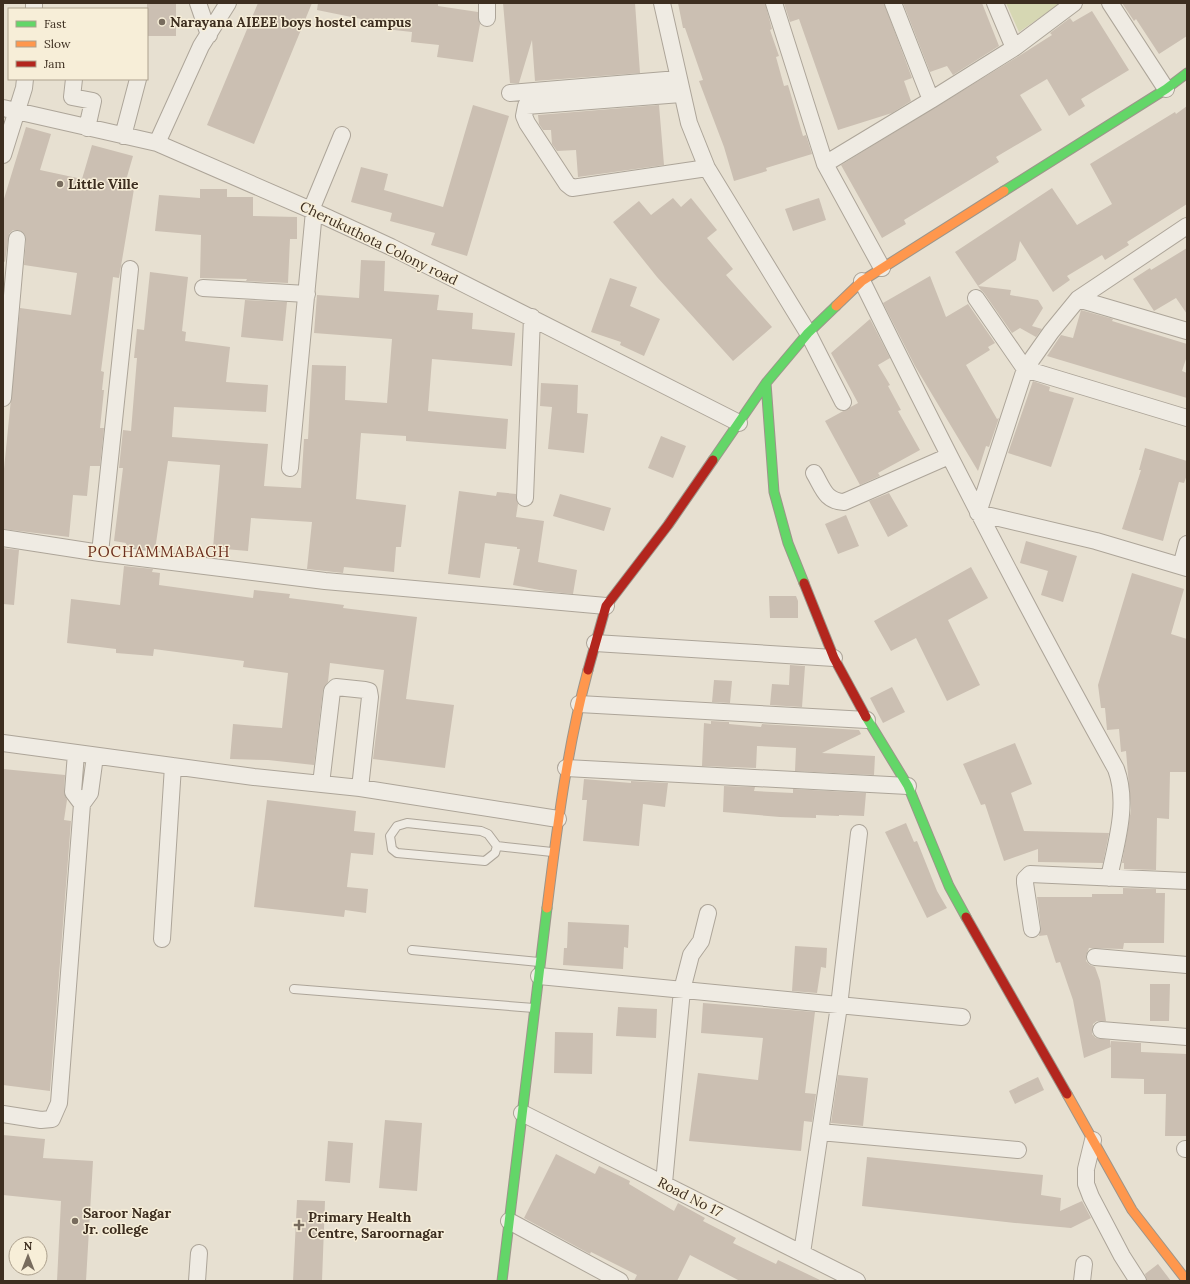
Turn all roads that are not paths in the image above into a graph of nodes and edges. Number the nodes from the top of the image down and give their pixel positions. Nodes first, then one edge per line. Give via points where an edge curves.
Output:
1 (198, 3) edge
2 (228, 3) edge
3 (662, 3) edge
4 (774, 3) edge
5 (893, 3) edge
6 (995, 3) edge
7 (1074, 3) edge
8 (1110, 3) edge
9 (209, 35) junction
10 (1014, 48) junction
11 (1187, 73) edge
12 (25, 80) edge
13 (74, 80) edge
14 (138, 80) edge
15 (680, 86) junction
16 (1166, 89) junction
17 (510, 93) dead end
18 (931, 100) junction
19 (10, 110) edge
20 (87, 128) junction
21 (342, 135) dead end
22 (123, 136) junction
23 (157, 143) junction
24 (3, 155) edge
25 (825, 164) junction
26 (707, 168) junction
27 (312, 210) junction
28 (1187, 226) edge
29 (17, 239) dead end
30 (882, 268) junction
31 (130, 269) dead end
32 (862, 282) junction
33 (203, 288) dead end
34 (307, 294) junction
35 (976, 298) dead end
36 (1078, 299) junction
37 (532, 317) junction
38 (1187, 331) edge
39 (808, 333) junction
40 (1025, 369) junction
41 (766, 383) junction
42 (3, 398) edge
43 (843, 402) dead end
44 (1187, 418) edge
45 (739, 423) junction
46 (949, 456) junction
47 (290, 468) dead end
48 (814, 473) dead end
49 (525, 498) dead end
50 (978, 513) junction
51 (3, 538) edge
52 (1187, 544) edge
53 (100, 553) junction
54 (1184, 567) edge
55 (606, 606) junction
56 (595, 643) junction
57 (834, 658) junction
58 (579, 704) junction
59 (867, 720) junction
60 (3, 743) edge
61 (76, 753) junction
62 (95, 756) junction
63 (173, 766) junction
64 (566, 768) junction
65 (321, 784) junction
66 (908, 786) junction
67 (360, 788) junction
68 (82, 804) junction
69 (558, 818) junction
70 (859, 833) dead end
71 (498, 846) junction
72 (554, 852) junction
73 (1109, 878) junction
74 (1187, 881) edge
75 (708, 912) dead end
76 (1032, 929) dead end
77 (162, 939) dead end
78 (412, 950) dead end
79 (1095, 957) dead end
80 (1187, 965) edge
81 (540, 969) junction
82 (294, 989) dead end
83 (682, 990) junction
84 (839, 1006) junction
85 (535, 1008) junction
86 (962, 1017) dead end
87 (1101, 1030) dead end
88 (1187, 1037) edge
89 (522, 1113) junction
90 (3, 1114) edge
91 (820, 1132) junction
92 (1093, 1140) junction
93 (1018, 1150) dead end
94 (664, 1183) junction
95 (509, 1221) junction
96 (802, 1253) junction
97 (199, 1254) dead end
98 (1084, 1264) dead end
99 (197, 1281) edge
100 (502, 1281) edge
101 (620, 1281) edge
102 (857, 1281) edge
103 (1082, 1281) edge
104 (1138, 1281) edge
105 (1187, 1281) edge

1 - 9 street
2 - 9 street
3 - 15 street
4 - 25 street
5 - 18 street
6 - 10 street
7 - 10 street
8 - 16 street
9 - 23 street via 201,46
10 - 18 street
11 - 16 street
12 - 19 street
13 - 20 street via 72,97 93,101
14 - 22 street
15 - 17 street
15 - 26 street via 689,123
15 - 26 street via 526,106 524,116 572,188
16 - 30 street
18 - 25 street
19 - 20 street, Cherukuthota Colony road
19 - 24 street
20 - 22 street, Cherukuthota Colony road
21 - 27 street
22 - 23 street, Cherukuthota Colony road
23 - 27 street, Cherukuthota Colony road
25 - 30 street
26 - 39 street
27 - 34 street
27 - 37 street, Cherukuthota Colony road
28 - 36 street
29 - 42 street
30 - 32 street
31 - 53 street
32 - 39 street
32 - 46 street
33 - 34 street
34 - 47 street
35 - 40 street
36 - 38 street
36 - 40 street
37 - 45 street, Cherukuthota Colony road
37 - 49 street
39 - 41 street
39 - 43 street
40 - 44 street
40 - 50 street
41 - 45 street
41 - 57 street via 774,492 788,543
45 - 55 street
46 - 48 street via 844,502 828,498
46 - 50 street
50 - 54 street via 1096,541
50 - 73 street via 1121,782 1123,802
51 - 53 street
52 - 54 street
53 - 55 street via 325,581
55 - 56 street
56 - 57 street
56 - 58 street
57 - 59 street
58 - 59 street
58 - 64 street
59 - 66 street
60 - 61 street
61 - 62 street
61 - 68 street via 73,792
62 - 63 street
62 - 68 street via 90,793
63 - 65 street
63 - 77 street
64 - 66 street
64 - 69 street
65 - 67 street
65 - 67 street via 332,691 336,687 341,687 365,690 369,692 370,697
66 - 92 street via 949,886
67 - 69 street
68 - 90 street via 59,1103 52,1119 41,1120
69 - 72 street
70 - 84 street
71 - 71 lane via 495,853 485,861 403,855 392,849 390,836 397,826 407,823 481,831 488,834
71 - 72 lane
72 - 81 street
73 - 74 street
73 - 76 street via 1034,873 1027,875 1025,883
75 - 83 street via 701,941 691,955
78 - 81 lane
79 - 80 street
81 - 83 street
81 - 85 street
82 - 85 lane
83 - 84 street
83 - 94 street
84 - 86 street
84 - 91 street
85 - 89 street
87 - 88 street
89 - 94 street, Road No 17
89 - 95 street
91 - 93 street
91 - 96 street
92 - 104 street via 1086,1169 1088,1190
92 - 105 street via 1132,1210
94 - 96 street, Road No 17
95 - 100 street
95 - 101 street
96 - 102 street, Road No 17
97 - 99 street
98 - 103 street

